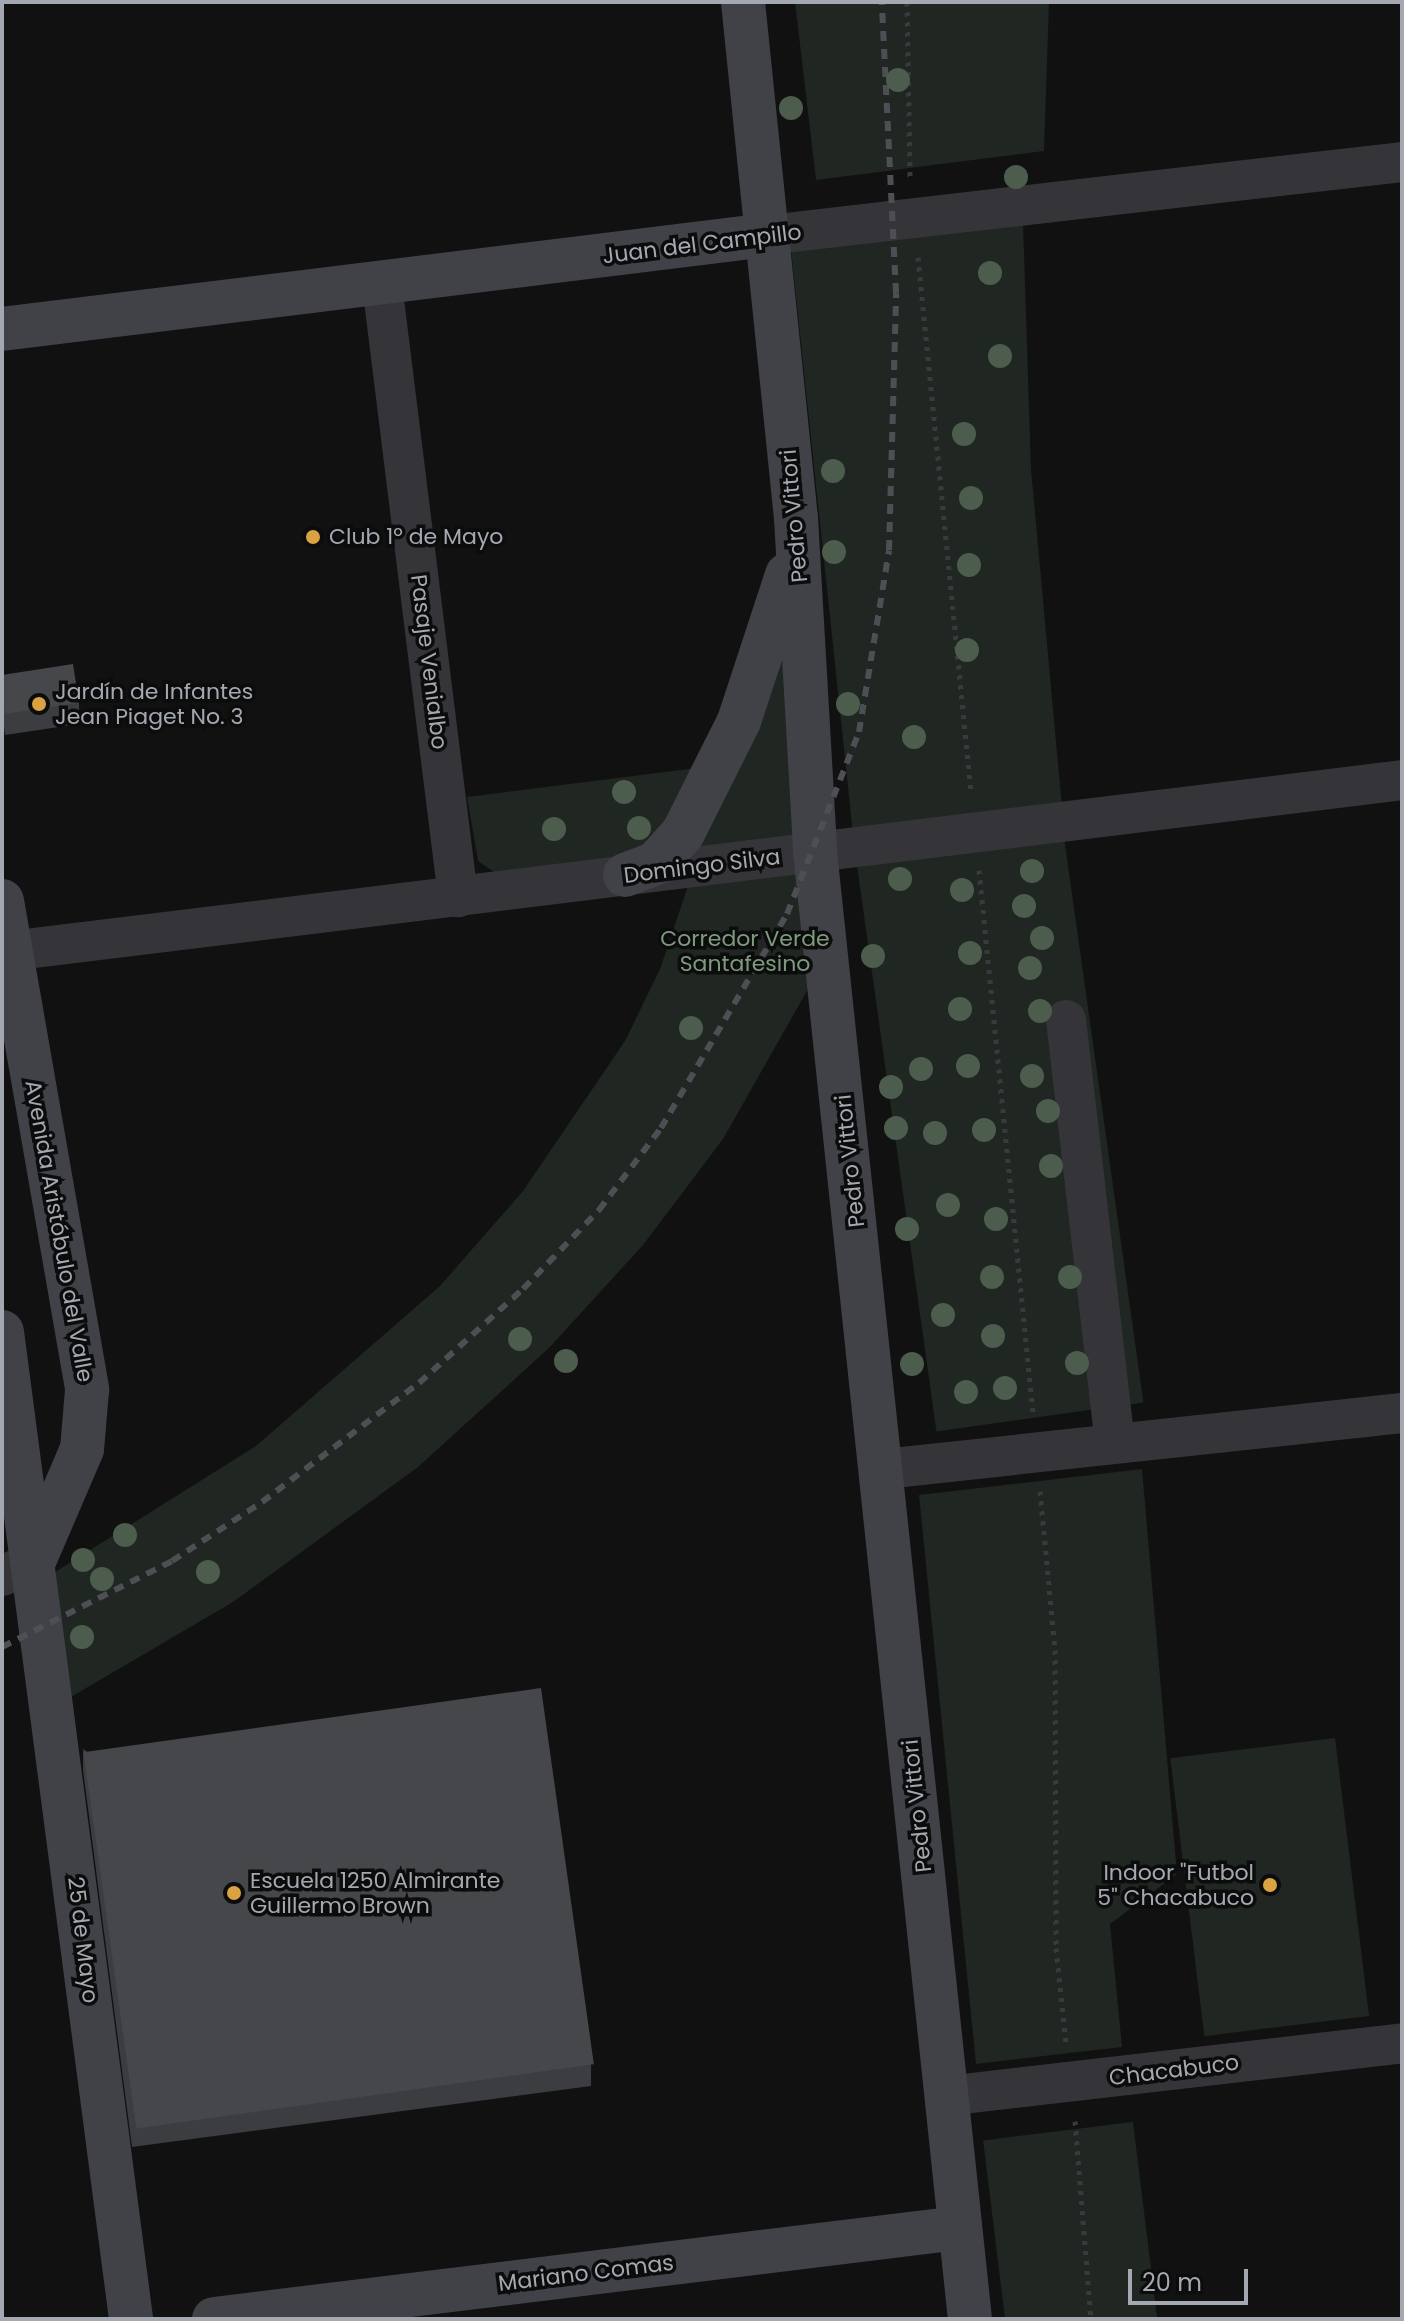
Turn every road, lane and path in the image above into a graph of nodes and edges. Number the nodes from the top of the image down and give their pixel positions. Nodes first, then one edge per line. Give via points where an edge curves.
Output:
1 (743, 2) edge
2 (907, 2) edge
3 (1402, 162) edge
4 (914, 216) junction
5 (768, 235) junction
6 (382, 284) junction
7 (2, 329) edge
8 (796, 518) junction
9 (1402, 780) edge
10 (975, 831) junction
11 (815, 852) junction
12 (625, 875) junction
13 (458, 897) junction
14 (2, 901) edge
15 (7, 951) edge
16 (1066, 1020) dead end
17 (2, 1332) edge
18 (1402, 1413) edge
19 (1115, 1443) junction
20 (1037, 1452) junction
21 (884, 1469) junction
22 (18, 1569) edge
23 (1402, 2043) edge
24 (1071, 2083) junction
25 (946, 2096) junction
26 (958, 2228) junction
27 (131, 2319) edge
28 (214, 2319) edge
29 (970, 2319) edge
30 (1091, 2319) edge

1 - 5 street, Pedro Vittori
2 - 4 path
3 - 4 street, Juan del Campillo
4 - 5 street, Juan del Campillo
4 - 10 path
5 - 6 street, Juan del Campillo
5 - 8 street, Pedro Vittori
6 - 7 street, Juan del Campillo
6 - 13 street, Pasaje Venialbo
8 - 11 street, Pedro Vittori
8 - 12 street via 774,625 719,763 672,850
9 - 10 street, Domingo Silva
10 - 11 street, Domingo Silva
10 - 20 path
11 - 12 street, Domingo Silva
11 - 21 street, Pedro Vittori
12 - 13 street, Domingo Silva
13 - 15 street, Domingo Silva
14 - 15 street, Avenida Aristóbulo del Valle
15 - 22 street, Avenida Aristóbulo del Valle via 87,1390 82,1449
16 - 19 street
17 - 22 street
18 - 19 street
19 - 20 street
20 - 21 street
20 - 24 path via 1055,1650 1056,1948
21 - 25 street, Pedro Vittori
22 - 27 street, 25 de Mayo
23 - 24 street, Chacabuco
24 - 25 street, Chacabuco
24 - 30 path
25 - 26 street, Pedro Vittori
26 - 28 street, Mariano Comas
26 - 29 street, Pedro Vittori

